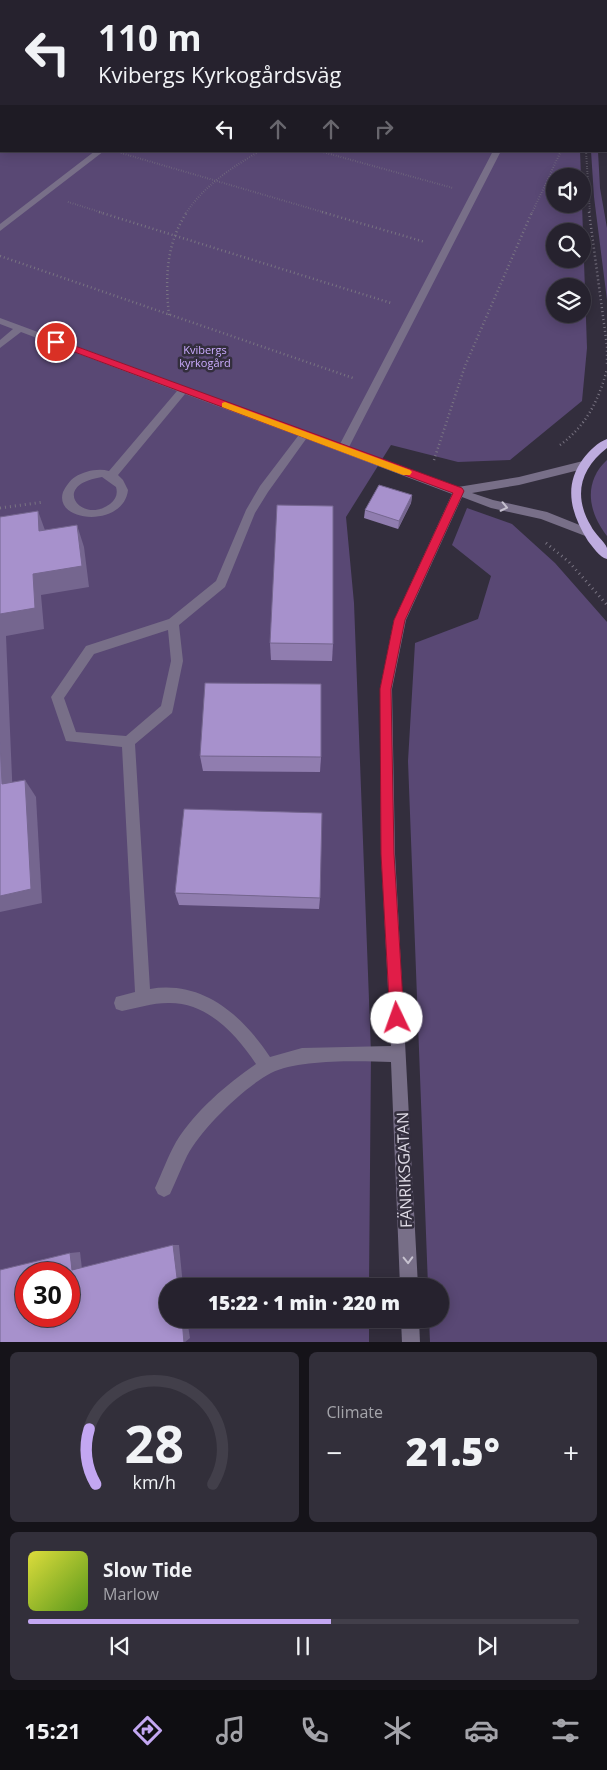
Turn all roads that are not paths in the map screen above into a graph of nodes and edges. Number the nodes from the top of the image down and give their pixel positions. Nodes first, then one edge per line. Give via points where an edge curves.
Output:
1 (99, 152) edge
2 (497, 152) edge
3 (0, 228) edge
4 (0, 321) edge
5 (20, 328) junction
6 (0, 345) edge
7 (183, 390) junction
8 (304, 435) junction
9 (607, 443) edge
10 (343, 448) junction
11 (583, 465) junction
12 (111, 476) junction
13 (459, 491) junction
14 (588, 533) junction
15 (607, 555) edge
16 (173, 623) junction
17 (128, 742) junction
18 (143, 998) junction
19 (122, 1003) dead end
20 (399, 1054) junction
21 (267, 1066) junction
22 (164, 1188) dead end
23 (409, 1278) edge
24 (410, 1328) edge
25 (411, 1342) edge

1 - 3 street
2 - 10 street
4 - 5 street
5 - 6 street
5 - 7 street
7 - 8 street
7 - 12 street
8 - 10 street
8 - 16 street via 250,513 221,584
9 - 11 main road
10 - 13 street
11 - 13 street via 519,481
11 - 14 main road via 575,493 579,517
12 - 12 street via 118,480 123,491 122,498 110,509 84,513 70,505 68,492 77,480 94,474
13 -> 14 street
13 - 20 street, FÄNRIKSGATAN via 400,620 386,689 388,854
14 - 15 main road
16 - 17 street via 177,661 167,709
16 - 17 street via 90,650 57,696 71,737
17 - 18 street
18 - 19 street
18 - 21 street via 171,994 218,1009 250,1040
20 - 21 street via 302,1056
20 -> 23 street, FÄNRIKSGATAN
21 - 22 street via 209,1113 182,1148
24 - 25 street

